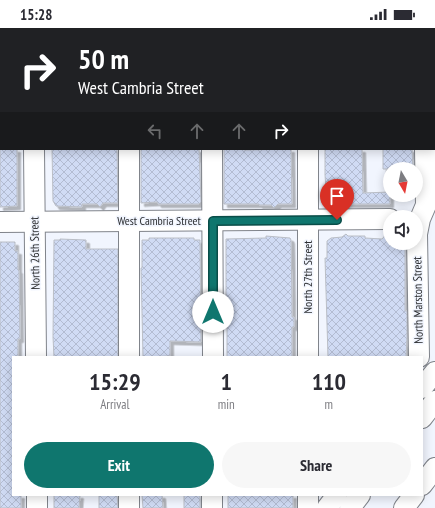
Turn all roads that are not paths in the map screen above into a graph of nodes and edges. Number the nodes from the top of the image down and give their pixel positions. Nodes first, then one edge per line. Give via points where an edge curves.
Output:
1 (34, 150) edge
2 (129, 150) edge
3 (212, 150) edge
4 (308, 150) edge
5 (425, 150) edge
6 (383, 219) edge
7 (424, 219) edge
8 (308, 220) junction
9 (129, 221) junction
10 (213, 221) junction
11 (0, 222) edge
12 (34, 222) junction
13 (36, 356) edge
14 (129, 356) edge
15 (213, 356) edge
16 (308, 356) edge
17 (419, 356) edge
18 (429, 386) edge
19 (423, 413) edge
20 (435, 468) edge
21 (423, 484) edge
22 (37, 496) edge
23 (129, 496) edge
24 (212, 496) edge
25 (308, 496) edge
26 (336, 496) edge
27 (359, 496) edge
28 (413, 496) edge
29 (37, 508) edge
30 (129, 508) edge
31 (212, 508) edge
32 (308, 508) edge
33 (327, 508) edge
34 (350, 508) edge
35 (404, 508) edge

1 - 12 street, North 26th Street
2 - 9 street
3 - 10 street
4 - 8 street, North 27th Street
5 - 7 street, North Marston Street
6 - 8 street, West Cambria Street
7 - 17 street, North Marston Street via 417,234
8 - 10 street, West Cambria Street
8 - 16 street, North 27th Street
9 - 10 street, West Cambria Street
9 - 12 street, West Cambria Street
9 - 14 street
10 - 15 street
11 - 12 street, West Cambria Street
12 - 13 street, North 26th Street
18 - 19 street
20 - 21 street
22 - 29 street
23 - 30 street
24 - 31 street
25 - 32 street
26 - 33 street
27 - 34 street
28 - 35 street

